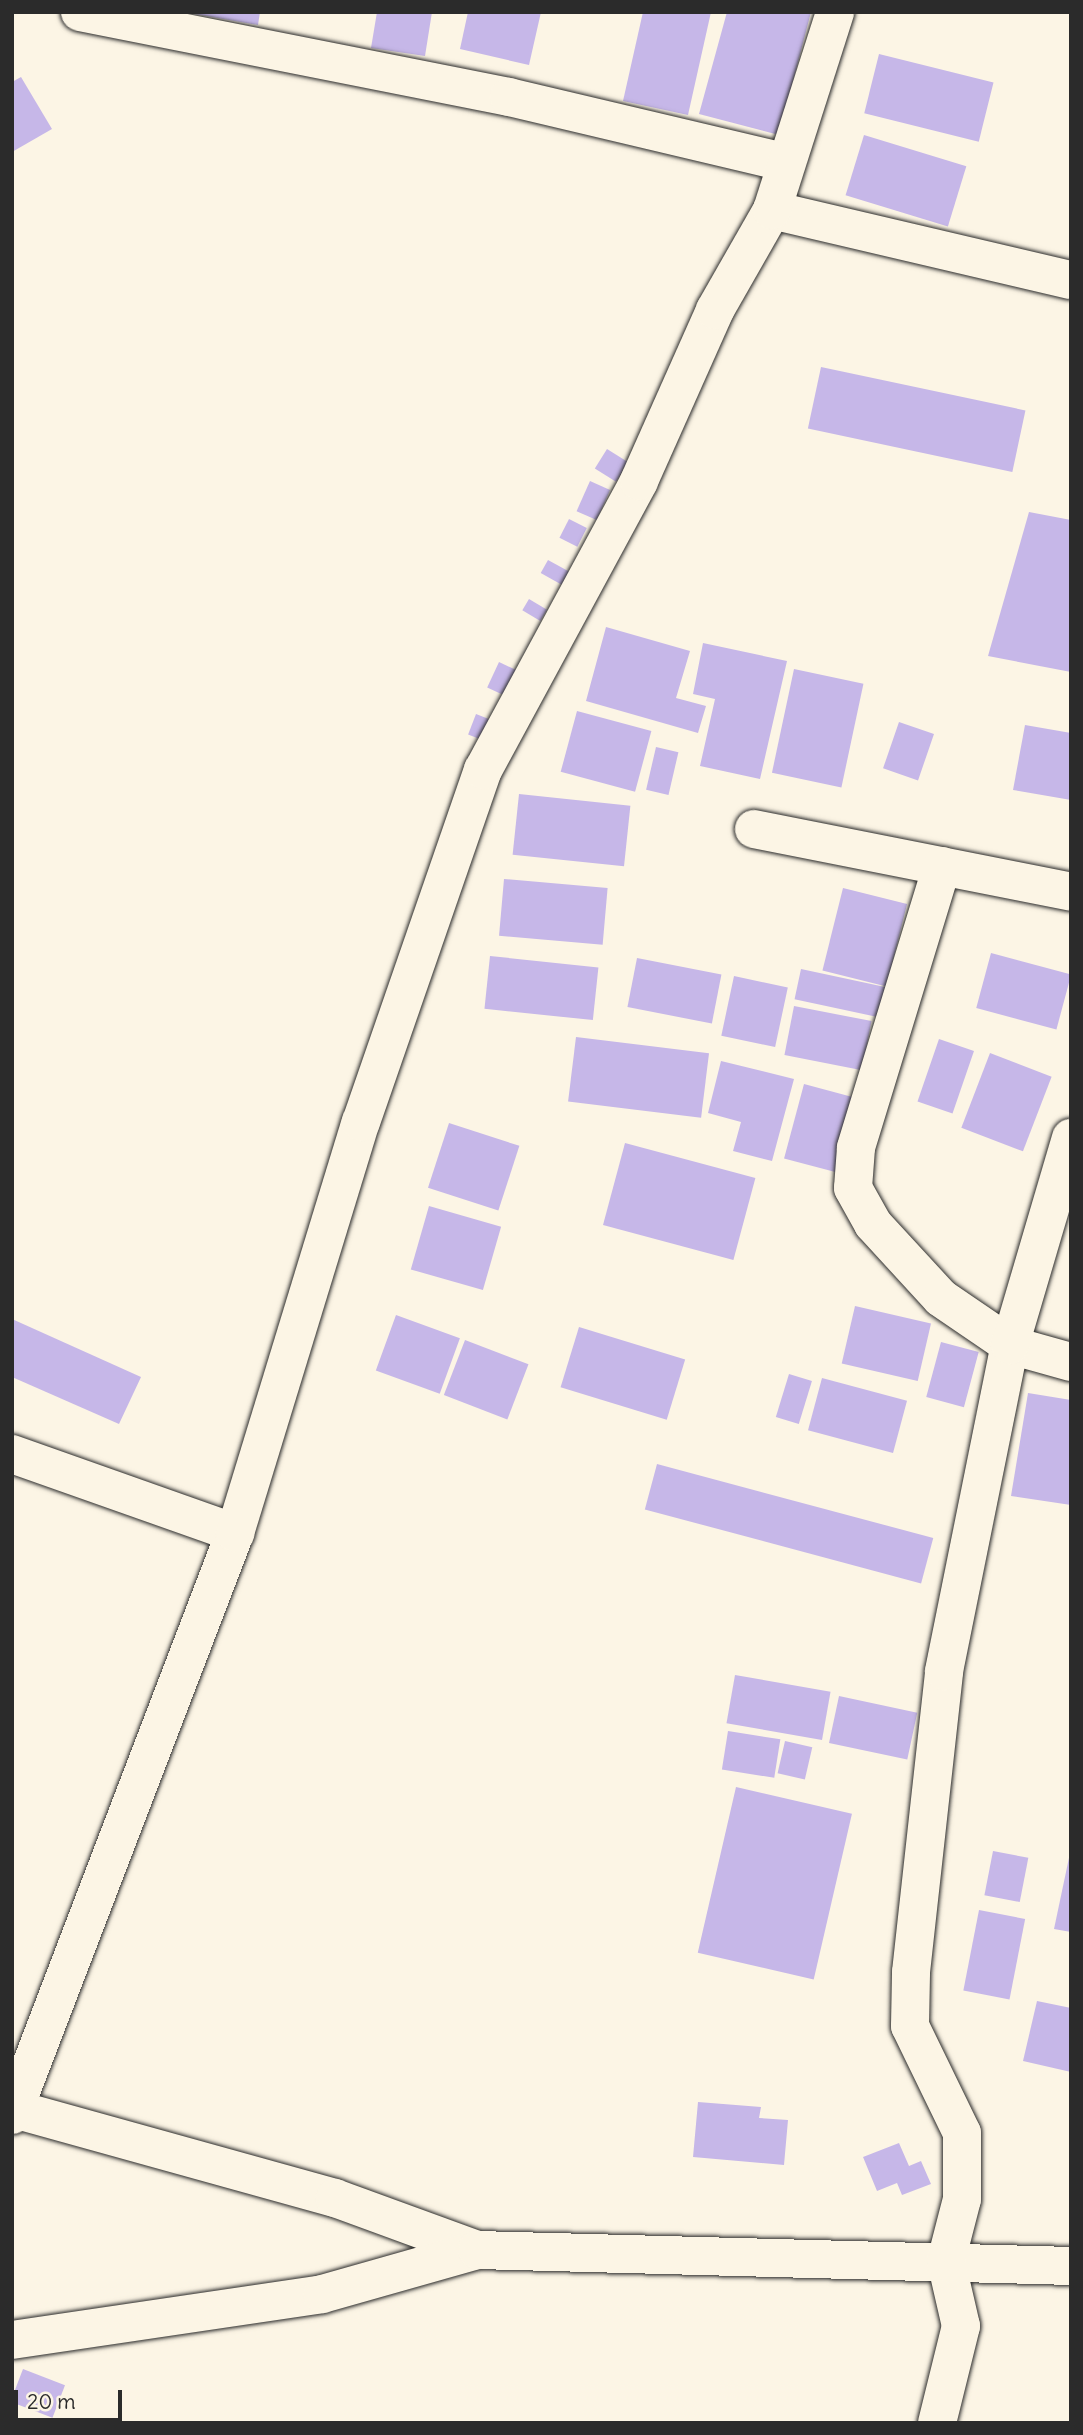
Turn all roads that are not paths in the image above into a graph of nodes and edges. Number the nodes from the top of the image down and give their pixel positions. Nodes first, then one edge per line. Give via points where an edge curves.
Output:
1 (81, 12) edge
2 (835, 12) edge
3 (785, 162) junction
4 (772, 210) junction
5 (1071, 280) edge
6 (754, 829) dead end
7 (942, 866) junction
8 (1071, 892) edge
9 (1071, 1138) edge
10 (1010, 1345) junction
11 (1071, 1362) edge
12 (12, 1454) edge
13 (235, 1533) junction
14 (13, 2112) edge
15 (477, 2250) junction
16 (946, 2261) junction
17 (1071, 2266) edge
18 (12, 2340) edge
19 (937, 2423) edge

1 - 3 street via 509,97
2 - 3 street
3 - 4 street
4 - 5 street
4 - 13 street via 715,310 639,481 483,770 361,1122
6 - 7 street
7 - 8 street
7 - 10 street via 856,1148 853,1188 873,1224 941,1298
9 - 10 street
10 - 11 street
10 - 16 street via 944,1671 911,1972 910,2026 962,2133 962,2199
12 - 13 street
13 - 14 street
14 - 15 street via 335,2198
15 - 16 street
15 - 18 street via 322,2294
16 - 17 street
16 - 19 street via 961,2326

